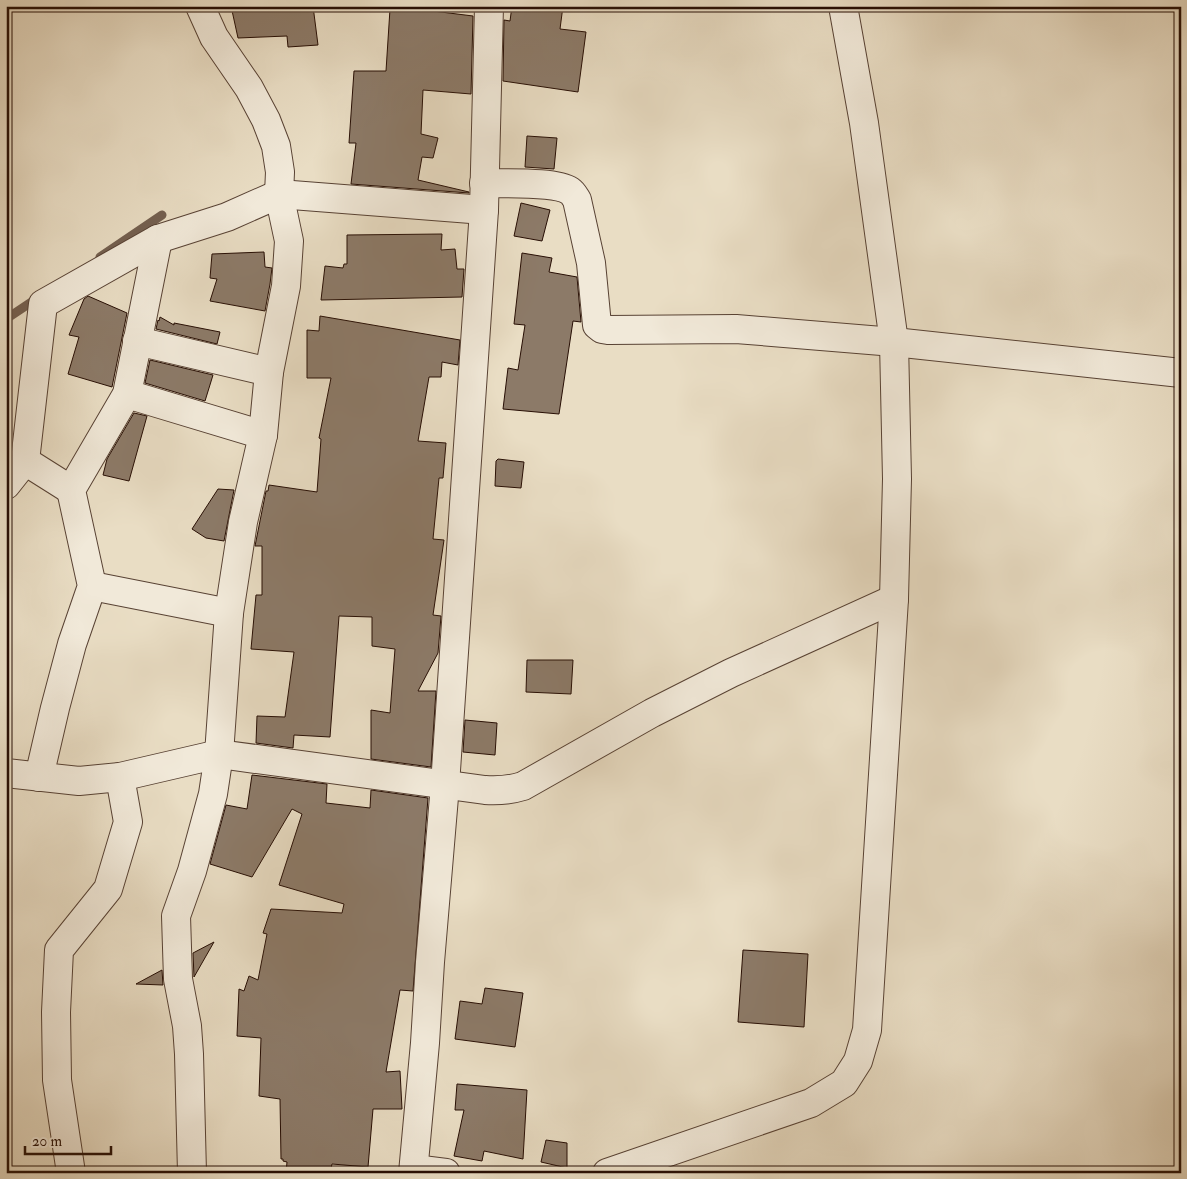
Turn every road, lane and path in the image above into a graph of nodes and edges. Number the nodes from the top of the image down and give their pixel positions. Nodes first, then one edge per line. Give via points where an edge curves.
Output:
1 (200, 6) edge
2 (489, 6) edge
3 (843, 6) edge
4 (484, 183) junction
5 (279, 194) junction
6 (484, 210) junction
7 (158, 239) junction
8 (137, 340) junction
9 (894, 342) junction
10 (269, 372) junction
11 (1181, 373) edge
12 (127, 394) junction
13 (263, 435) junction
14 (26, 461) junction
15 (6, 485) edge
16 (71, 490) junction
17 (92, 586) junction
18 (894, 599) junction
19 (229, 614) junction
20 (219, 754) junction
21 (6, 773) edge
22 (39, 777) junction
23 (120, 777) junction
24 (445, 785) junction
25 (413, 1171) edge
26 (71, 1173) edge
27 (192, 1173) edge
28 (446, 1173) edge
29 (607, 1173) edge

1 - 5 street via 214,37 249,88 266,120 276,146
2 - 4 street
3 - 9 street via 864,123
4 - 6 street
4 - 9 street via 554,186 574,194 591,263 597,325 602,329 736,329
5 - 6 street
5 - 7 street via 227,217
5 - 10 street via 289,241 287,277
6 - 24 street
7 - 8 street
7 - 14 street via 44,304
8 - 10 street
8 - 12 street
9 - 11 street
9 - 18 street via 897,479
10 - 13 street
12 - 13 street
12 - 16 street
13 - 19 street via 243,522
14 - 15 street
14 - 16 street
16 - 17 street
17 - 19 street
17 - 22 street via 72,644
18 - 24 street via 652,712 523,786 499,791
18 - 29 street via 867,1030 858,1061 844,1083 812,1103
19 - 20 street
20 - 23 street
20 - 24 street
20 - 27 street via 213,794 176,916 178,979 189,1054
21 - 22 street
22 - 23 street via 79,781
23 - 26 street via 128,822 108,889 59,950 57,1080
24 - 25 street
25 - 28 street

